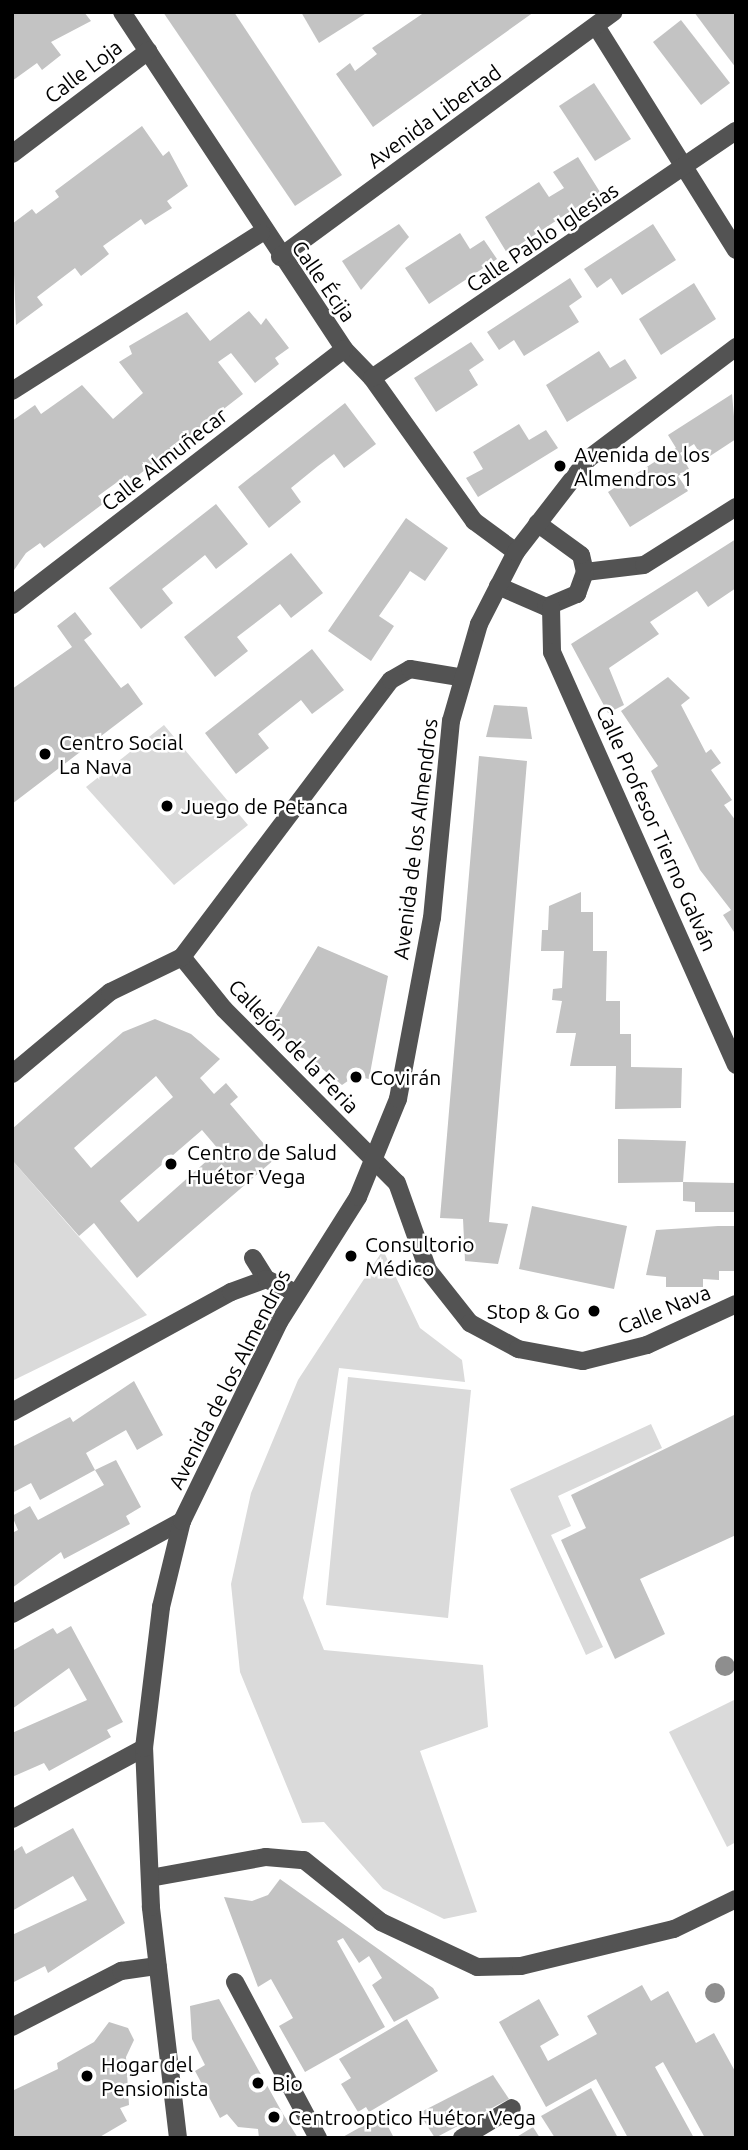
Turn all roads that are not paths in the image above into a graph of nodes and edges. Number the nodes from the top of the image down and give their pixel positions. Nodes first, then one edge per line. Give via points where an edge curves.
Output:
1 (122, 12) edge
2 (614, 12) edge
3 (596, 26) junction
4 (148, 51) junction
5 (736, 131) edge
6 (12, 154) edge
7 (687, 167) junction
8 (261, 233) junction
9 (736, 250) edge
10 (280, 257) junction
11 (736, 347) edge
12 (344, 349) junction
13 (372, 378) junction
14 (12, 391) edge
15 (736, 507) edge
16 (537, 523) junction
17 (516, 552) junction
18 (585, 572) junction
19 (498, 586) junction
20 (12, 605) edge
21 (551, 607) junction
22 (459, 677) junction
23 (182, 957) junction
24 (731, 1036) edge
25 (736, 1065) edge
26 (12, 1074) edge
27 (375, 1163) junction
28 (253, 1258) dead end
29 (267, 1279) junction
30 (296, 1293) junction
31 (736, 1304) edge
32 (12, 1412) edge
33 (182, 1521) junction
34 (12, 1614) edge
35 (144, 1748) junction
36 (12, 1819) edge
37 (150, 1878) junction
38 (736, 1899) edge
39 (158, 1966) junction
40 (235, 1982) dead end
41 (12, 2027) edge
42 (512, 2108) dead end
43 (178, 2138) edge
44 (318, 2138) edge
45 (462, 2138) edge

1 - 4 street, Calle Écija
2 - 3 street, Avenida Libertad
3 - 7 street
3 - 10 street, Avenida Libertad
4 - 6 street, Calle Loja
4 - 8 street, Calle Écija
5 - 7 street, Calle Pablo Iglesias
7 - 9 street
7 - 13 street, Calle Pablo Iglesias
8 - 10 street, Calle Écija
8 - 14 street
10 - 12 street, Calle Écija
11 - 16 street via 588,459
12 - 13 street, Calle Écija
12 - 20 street, Calle Almuñecar
13 - 17 street, Calle Écija via 474,521
15 - 18 street via 645,565
16 - 17 street, Avenida de los Almendros
16 - 18 street via 575,547
17 - 19 street, Avenida de los Almendros
18 - 21 street via 577,594
19 - 21 street
19 - 22 street, Avenida de los Almendros
21 - 24 street, Calle Profesor Tierno Galván via 552,652
22 - 23 street via 410,669 391,680
22 - 27 street, Avenida de los Almendros via 432,918 398,1099
23 - 26 street via 110,992
23 - 27 street, Callejón de la Feria
24 - 25 street, Calle Profesor Tierno Galván
27 - 30 street, Avenida de los Almendros
27 - 31 street, Calle Nava via 397,1183 428,1270 470,1323 518,1349 583,1361 647,1345
28 - 29 street
29 - 30 street
29 - 32 street via 231,1292
30 - 33 street, Avenida de los Almendros
33 - 34 street
33 - 35 street, Avenida de los Almendros via 160,1607
35 - 36 street
35 - 37 street, Avenida de los Almendros
37 - 38 street via 266,1857 304,1860 381,1922 477,1967 521,1966 674,1929
37 - 39 street, Avenida de los Almendros
39 - 41 street via 121,1971
39 - 43 street, Avenida de los Almendros
40 - 44 street
42 - 45 street

